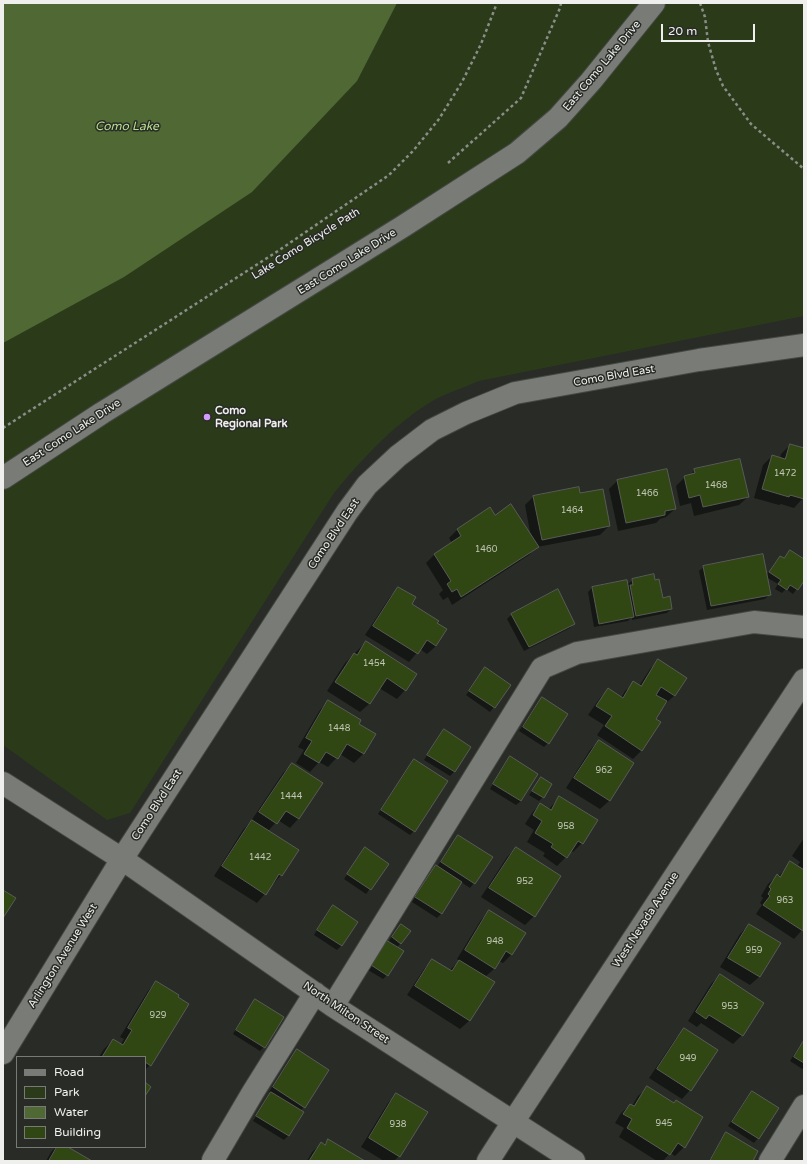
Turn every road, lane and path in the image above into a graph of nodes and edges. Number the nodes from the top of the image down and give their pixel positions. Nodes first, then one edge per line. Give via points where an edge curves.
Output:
1 (497, 3) edge
2 (561, 3) edge
3 (654, 3) edge
4 (700, 3) edge
5 (443, 166) dead end
6 (804, 169) edge
7 (804, 345) edge
8 (3, 428) edge
9 (3, 478) edge
10 (804, 627) edge
11 (804, 680) edge
12 (3, 784) edge
13 (122, 859) junction
14 (315, 993) junction
15 (334, 1006) junction
16 (3, 1053) edge
17 (804, 1106) edge
18 (513, 1122) junction
19 (213, 1160) edge
20 (488, 1161) edge
21 (574, 1161) edge
22 (770, 1161) edge

1 - 8 path via 462,82 439,119 389,175 278,251
2 - 5 path via 521,98
3 - 9 street, East Como Lake Drive via 558,118 517,153 102,413
4 - 6 path via 705,16 708,42 723,86 751,124
7 - 13 street, Como Blvd East via 699,360 515,393 432,430 398,456 367,485 347,512
10 - 15 street via 754,622 577,653 542,668
11 - 18 street, West Nevada Avenue
12 - 13 street
13 - 14 street, North Milton Street
13 - 16 street, Arlington Avenue West
14 - 15 street, North Milton Street
14 - 19 street
15 - 18 street, North Milton Street
17 - 22 street
18 - 20 street, West Nevada Avenue
18 - 21 street, North Milton Street

